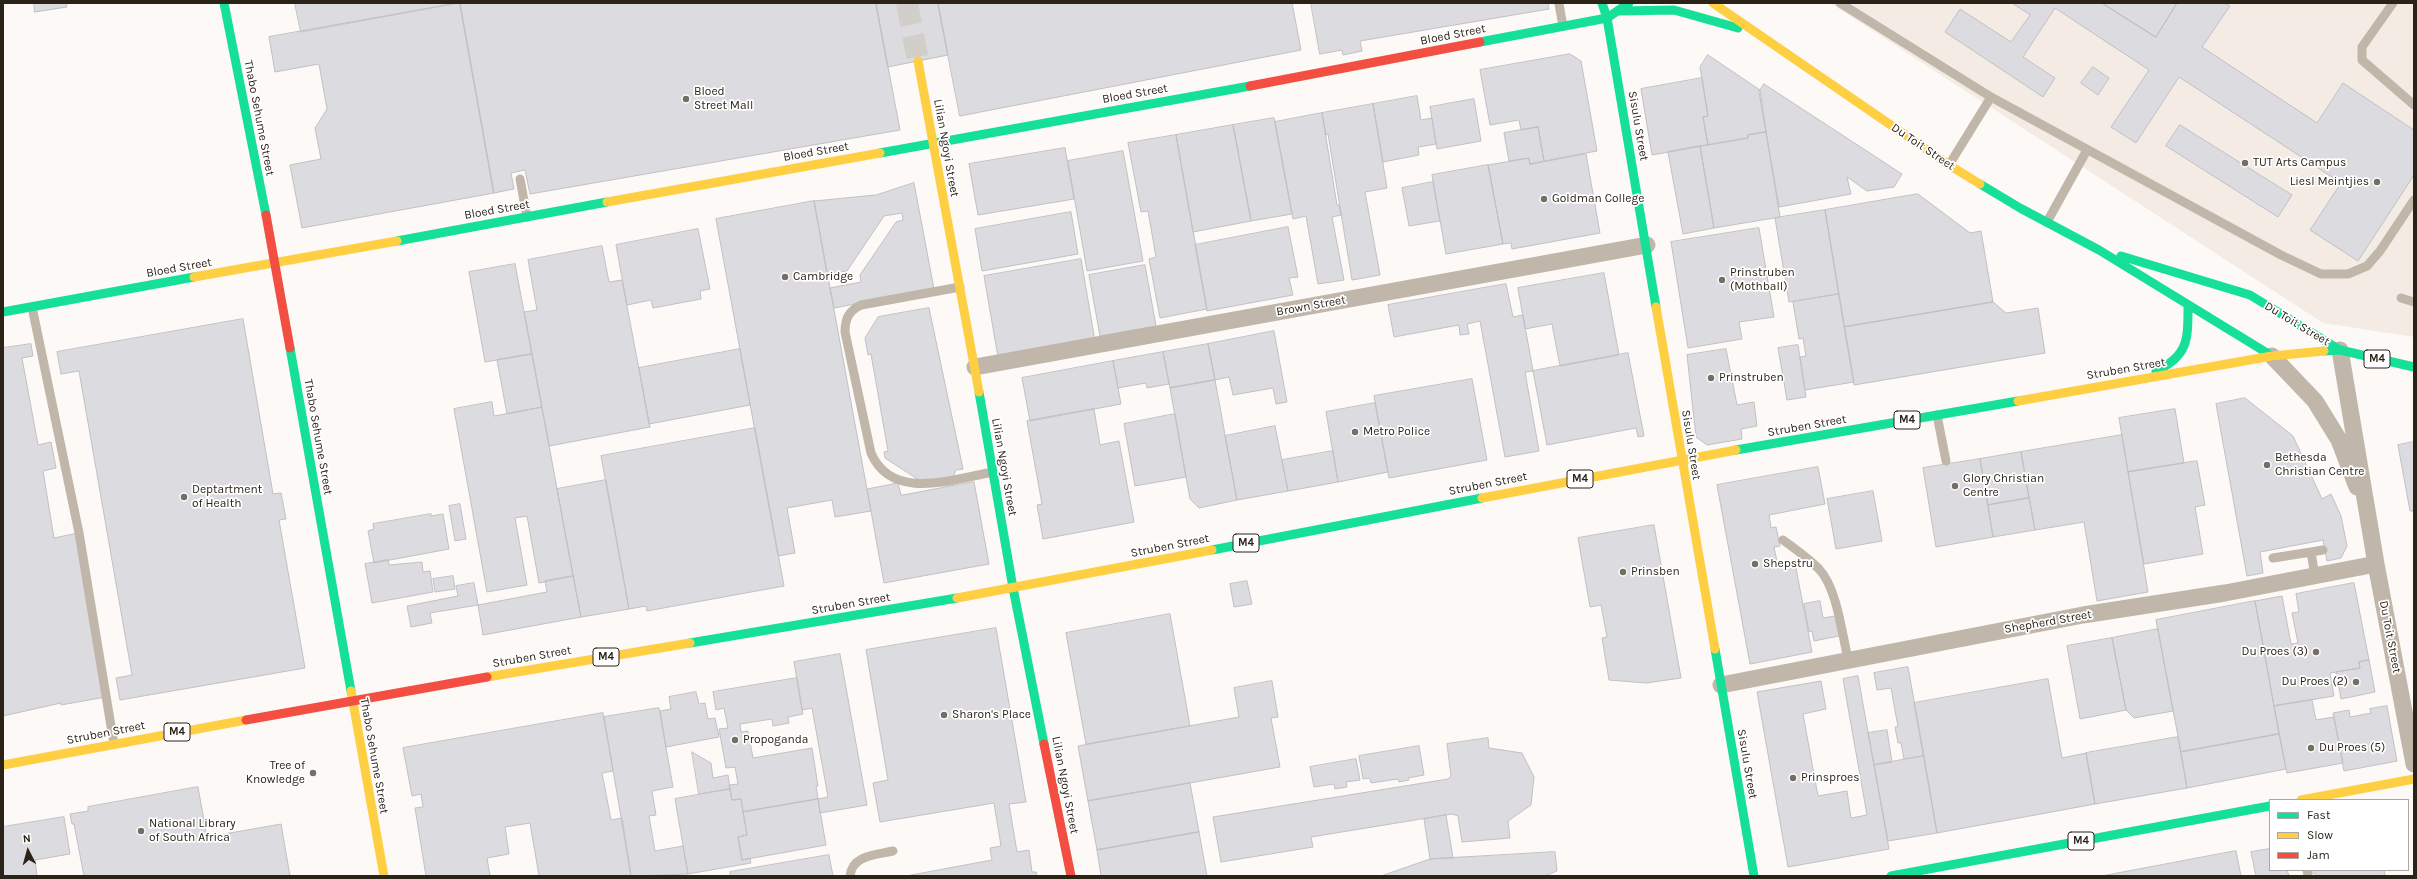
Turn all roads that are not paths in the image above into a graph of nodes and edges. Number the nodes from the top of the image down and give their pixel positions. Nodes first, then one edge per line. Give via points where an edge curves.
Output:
1 (224, 3) edge
2 (1602, 3) edge
3 (1629, 3) edge
4 (1713, 3) edge
5 (1840, 3) edge
6 (2393, 3) edge
7 (1559, 4) dead end
8 (1620, 10) junction
9 (1607, 18) junction
10 (1564, 26) junction
11 (1755, 33) junction
12 (918, 61) tunnel mouth
13 (1991, 97) junction
14 (2414, 105) edge
15 (933, 144) junction
16 (2087, 150) junction
17 (1949, 165) junction
18 (520, 179) dead end
19 (2414, 200) edge
20 (527, 217) junction
21 (2047, 222) junction
22 (1647, 245) junction
23 (2099, 250) junction
24 (275, 263) junction
25 (960, 288) junction
26 (2401, 298) dead end
27 (2414, 302) edge
28 (32, 307) junction
29 (2188, 307) junction
30 (3, 312) edge
31 (2340, 350) junction
32 (2272, 356) junction
33 (975, 367) junction
34 (2414, 367) edge
35 (2132, 380) junction
36 (1937, 415) junction
37 (1681, 460) junction
38 (1946, 461) dead end
39 (993, 472) junction
40 (2366, 510) junction
41 (1783, 540) dead end
42 (2323, 550) dead end
43 (2311, 552) junction
44 (2273, 558) dead end
45 (2376, 564) junction
46 (2315, 576) junction
47 (1013, 588) junction
48 (1848, 659) junction
49 (1721, 685) junction
50 (351, 700) junction
51 (114, 744) junction
52 (2414, 764) edge
53 (3, 765) edge
54 (2414, 779) edge
55 (2306, 799) edge
56 (2269, 806) edge
57 (893, 851) dead end
58 (384, 876) edge
59 (850, 876) edge
60 (1071, 876) edge
61 (1754, 876) edge
62 (1891, 876) edge

1 - 24 main road, Thabo Sehume Street
2 - 9 main road, Sisulu Street
3 - 8 main road, Bloed Street
4 - 11 main road, Du Toit Street
5 - 13 lane
6 - 14 lane via 2362,47 2362,60
7 - 10 lane
8 - 9 main road, Bloed Street
8 - 11 main road, Du Toit Street via 1674,10
9 - 10 main road, Bloed Street
9 - 22 main road, Sisulu Street
10 - 15 main road, Bloed Street
11 - 17 main road, Du Toit Street
12 - 15 main road, Lilian Ngoyi Street
13 - 16 lane
13 - 17 lane
15 - 20 main road, Bloed Street
15 - 25 main road, Lilian Ngoyi Street
16 - 19 lane via 2321,274 2348,274 2367,266
16 - 21 lane
17 - 21 main road, Du Toit Street
18 - 20 lane
20 - 24 main road, Bloed Street
21 - 23 main road, Du Toit Street
22 - 33 street, Brown Street
22 - 37 main road, Sisulu Street
23 - 29 main road, Du Toit Street
23 - 31 main road, Du Toit Street via 2160,266 2250,295
24 - 28 main road, Bloed Street
24 - 50 main road, Thabo Sehume Street
25 - 33 main road, Lilian Ngoyi Street
25 - 39 lane via 862,305 852,309 847,316 846,332 871,453 880,468 901,482 917,485
26 - 27 lane
28 - 30 main road, Bloed Street
28 - 51 lane via 80,533
29 - 32 main road, Du Toit Street
29 - 35 main road via 2187,344 2182,355 2169,366
31 - 32 main road, Struben Street / M4
31 - 34 main road, M4
31 - 40 street, Du Toit Street via 2363,475
32 - 35 main road, Struben Street / M4
32 - 40 street, Du Toit Street via 2303,386 2339,440
33 - 39 main road, Lilian Ngoyi Street
35 - 36 main road, Struben Street / M4
36 - 37 main road, Struben Street / M4
36 - 38 lane
37 - 47 main road, Struben Street / M4
37 - 49 main road, Sisulu Street
39 - 47 main road, Lilian Ngoyi Street
40 - 45 street, Du Toit Street
41 - 48 lane via 1819,569 1826,579 1836,605
42 - 43 lane
43 - 44 lane
43 - 46 lane
45 - 46 street, Shepherd Street
45 - 52 street, Du Toit Street
46 - 48 street, Shepherd Street via 2083,615
47 - 50 main road, Struben Street / M4
47 - 60 main road, Lilian Ngoyi Street
48 - 49 street, Shepherd Street
49 - 61 main road, Sisulu Street
50 - 51 main road, Struben Street / M4
50 - 58 main road, Thabo Sehume Street
51 - 53 main road, Struben Street / M4
54 - 55 main road
56 - 62 main road, M4
57 - 59 lane via 862,858 852,867

